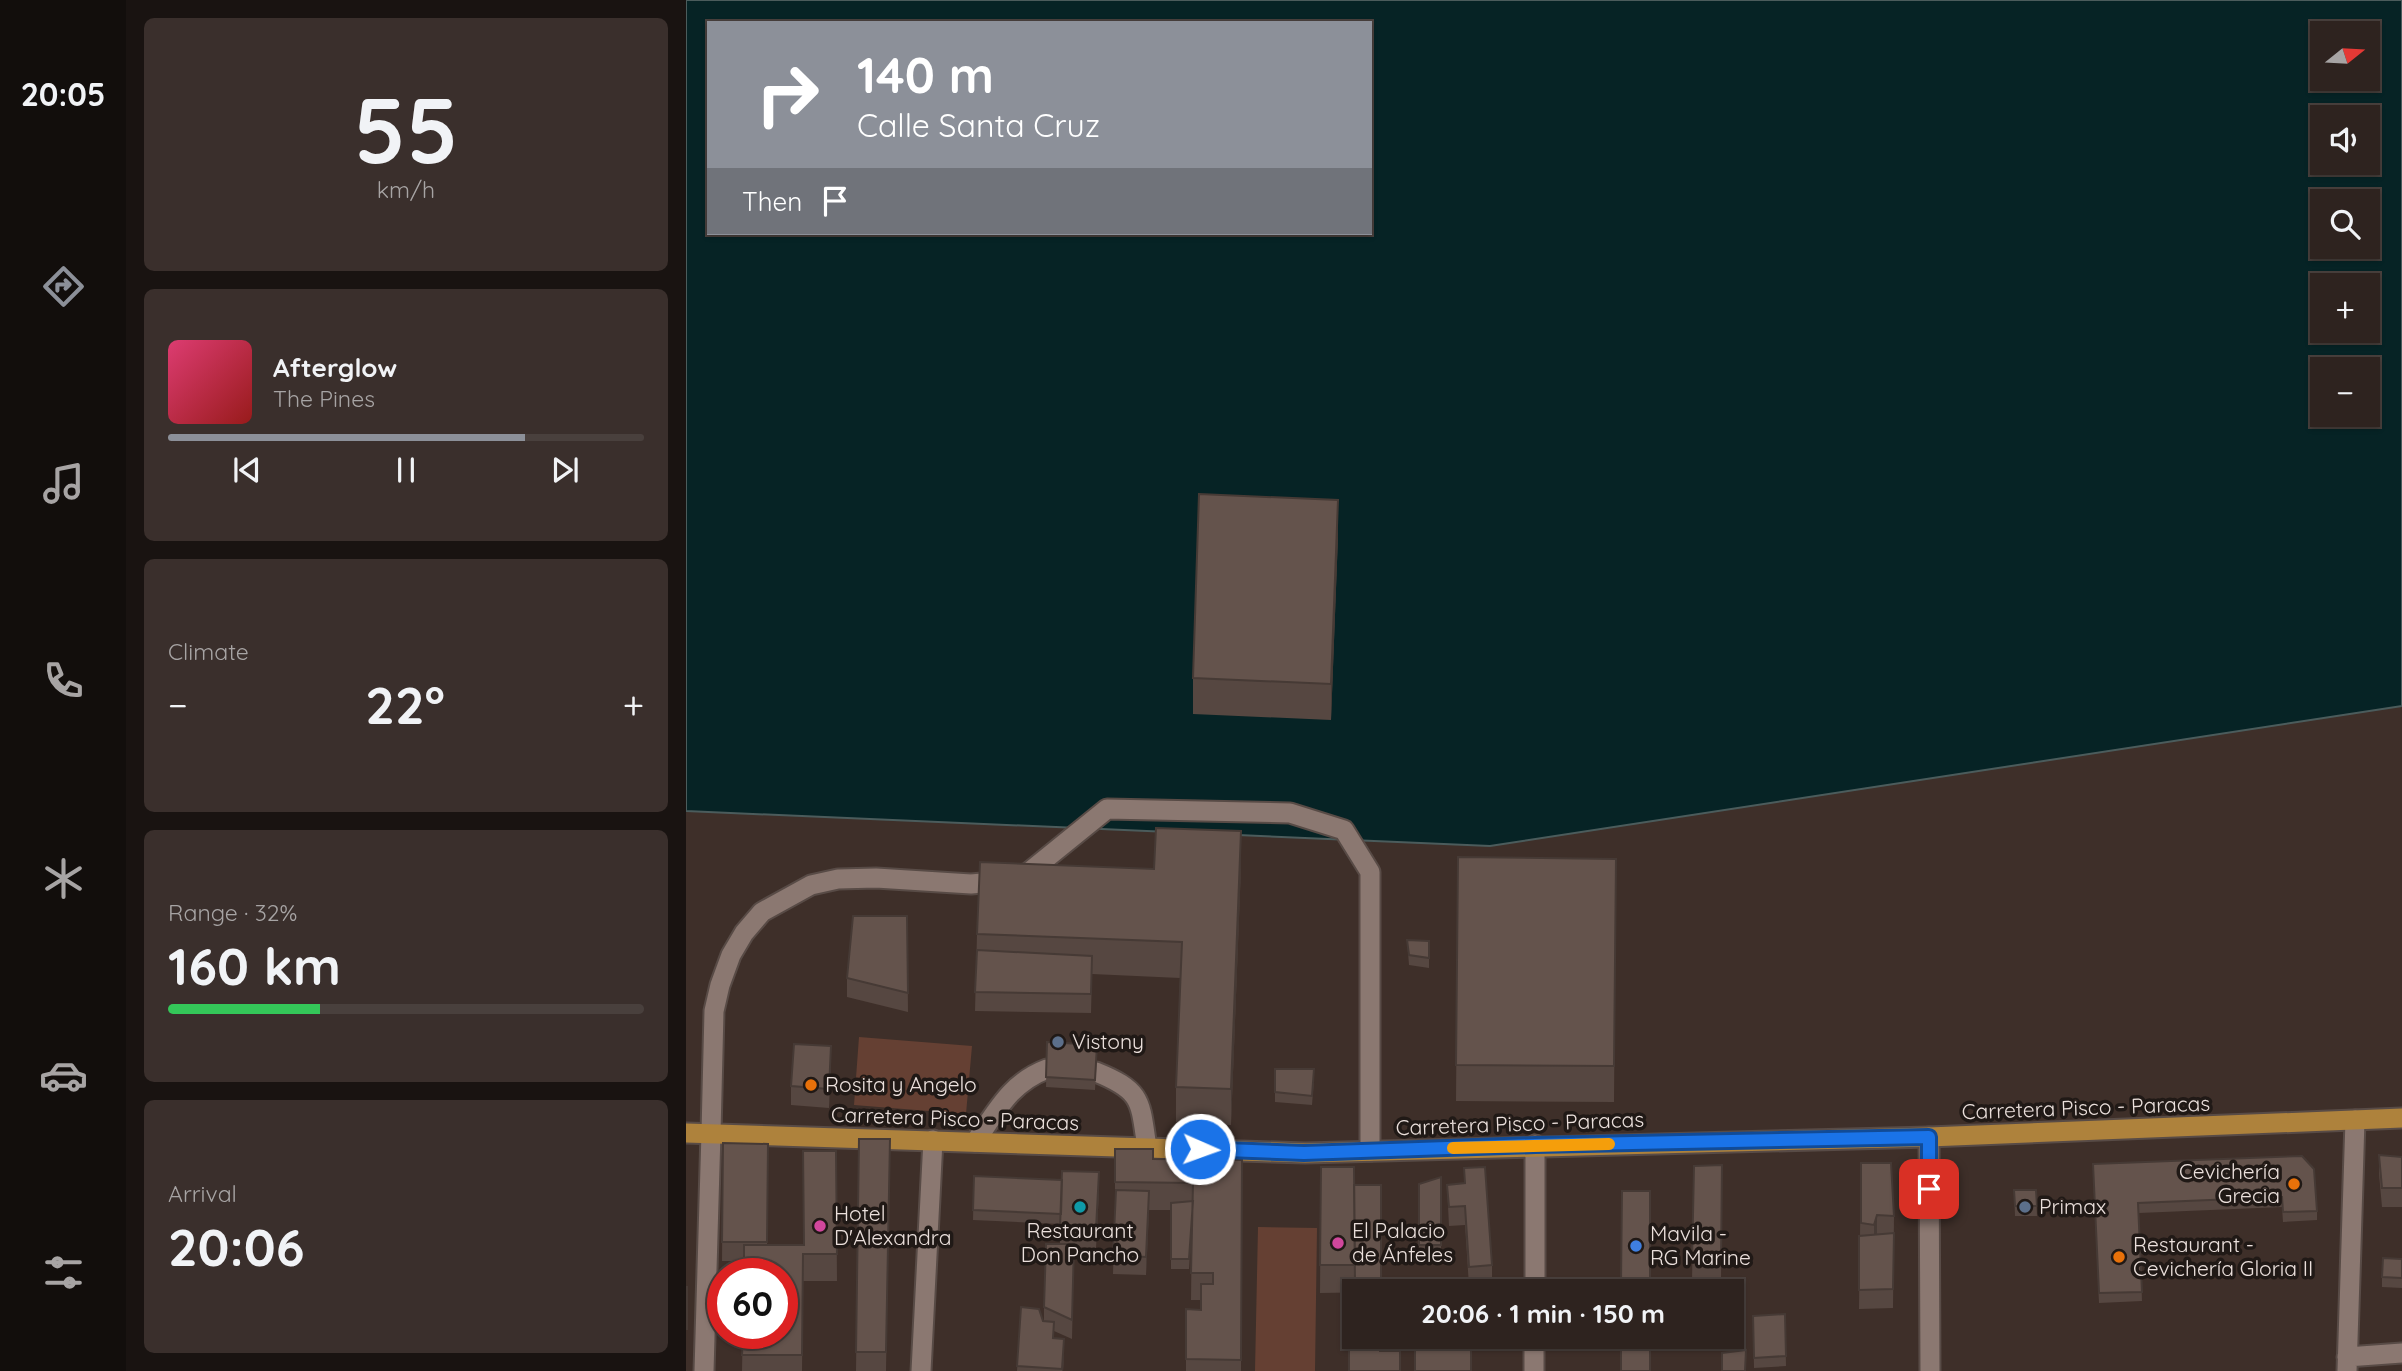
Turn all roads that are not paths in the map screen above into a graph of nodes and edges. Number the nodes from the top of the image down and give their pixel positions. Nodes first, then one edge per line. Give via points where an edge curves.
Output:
1 (1046, 1069) edge
2 (1096, 1072) edge
3 (2402, 1118) edge
4 (2355, 1120) junction
5 (686, 1133) edge
6 (710, 1133) junction
7 (1929, 1137) junction
8 (933, 1140) junction
9 (975, 1142) junction
10 (1535, 1145) junction
11 (1147, 1148) junction
12 (1370, 1151) junction
13 (1535, 1279) edge
14 (1534, 1349) edge
15 (2402, 1353) edge
16 (2347, 1364) edge
17 (704, 1371) edge
18 (922, 1371) edge
19 (1534, 1371) edge
20 (1930, 1371) edge

1 - 9 street via 1013,1088
2 - 11 street via 1121,1082 1140,1101
3 - 4 main road, Carretera Pisco - Paracas
4 - 7 main road, Carretera Pisco - Paracas
4 - 16 street
5 - 6 main road, Carretera Pisco - Paracas
6 - 8 main road, Carretera Pisco - Paracas
6 - 12 street via 714,1011 720,985 744,933 762,912 783,899 811,885 838,879 971,884 1028,873 1107,809 1290,813 1344,830 1370,872
6 - 17 street
7 - 10 main road, Carretera Pisco - Paracas
7 - 20 street
8 - 9 main road, Carretera Pisco - Paracas
8 - 18 street
9 - 11 main road, Carretera Pisco - Paracas
10 - 12 main road, Carretera Pisco - Paracas
10 - 13 street
11 - 12 main road, Carretera Pisco - Paracas
14 - 19 street
15 - 16 street

